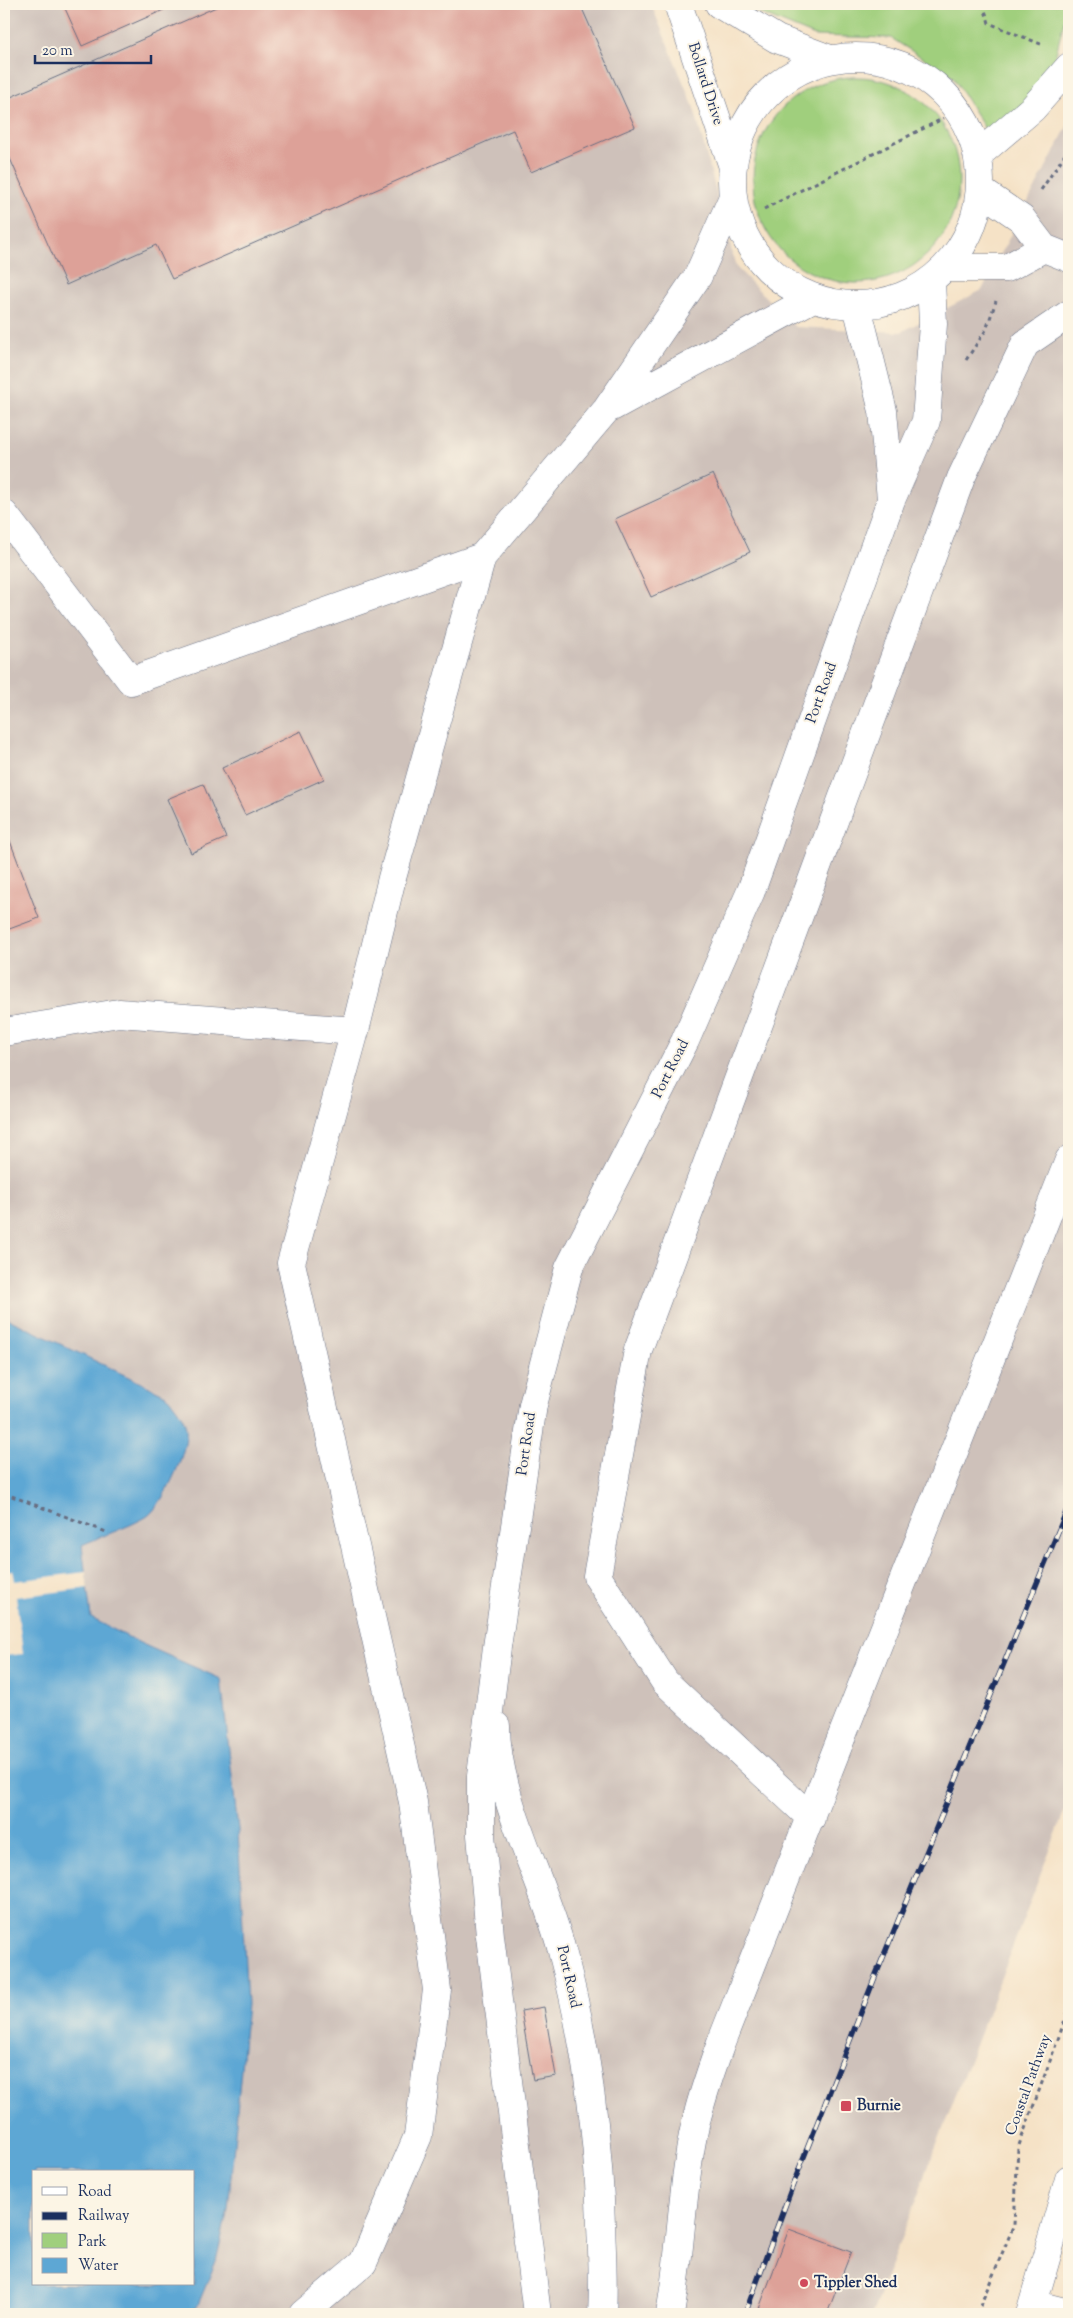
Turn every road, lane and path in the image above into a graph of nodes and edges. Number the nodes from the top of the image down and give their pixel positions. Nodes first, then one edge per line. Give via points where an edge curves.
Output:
1 (678, 4) edge
2 (719, 4) edge
3 (983, 4) edge
4 (1060, 57) edge
5 (830, 58) junction
6 (944, 118) dead end
7 (979, 154) junction
8 (732, 164) junction
9 (981, 191) junction
10 (732, 199) junction
11 (764, 209) dead end
12 (1044, 248) junction
13 (1069, 258) edge
14 (939, 275) junction
15 (813, 298) junction
16 (857, 306) junction
17 (1069, 314) edge
18 (607, 409) junction
19 (891, 500) junction
20 (4, 514) edge
21 (482, 557) junction
22 (355, 1031) junction
23 (4, 1032) edge
24 (1069, 1160) edge
25 (4, 1496) edge
26 (109, 1533) dead end
27 (497, 1648) junction
28 (811, 1818) junction
29 (1069, 2008) edge
30 (1069, 2179) edge
31 (1031, 2309) edge
32 (1069, 2313) edge
33 (303, 2314) edge
34 (537, 2314) edge
35 (602, 2314) edge
36 (670, 2314) edge
37 (979, 2314) edge

1 - 8 street, Bollard Drive
2 - 5 street via 777,39
3 - 4 path via 989,23
4 - 7 street via 1033,108
5 - 7 street via 869,56 907,66 940,88 965,118
5 - 8 street via 793,73 760,101 741,130
6 - 11 path
7 - 9 street
8 - 10 street
9 - 12 street via 1022,219
9 - 14 street via 970,233
10 - 15 street via 742,233 761,262 785,283
10 - 18 street via 698,276
12 - 13 street
12 - 14 street via 1007,268
14 - 16 street via 896,300
14 - 19 street, Port Road via 926,421
15 - 16 street
15 - 18 street
16 - 19 street, Port Road via 883,411
17 - 28 street via 1025,344 961,478 638,1350 597,1576 665,1682
18 - 21 street
19 - 27 street, Port Road via 751,891 685,1041 569,1268 533,1405
20 - 21 street via 131,681
21 - 22 street via 392,878
22 - 23 street via 119,1013
22 - 33 street via 291,1264 413,1802 437,1990 418,2136 363,2263
24 - 28 street
25 - 26 path via 9,1495
27 - 34 street, Port Road via 481,1776 481,1836 491,1945
27 - 35 street, Port Road via 496,1734 506,1791 562,1950 588,2069 599,2170
28 - 36 street via 718,2052 693,2134 678,2272
29 - 37 path, Coastal Pathway via 1018,2148 1014,2225 982,2299
30 - 31 street
31 - 32 street

